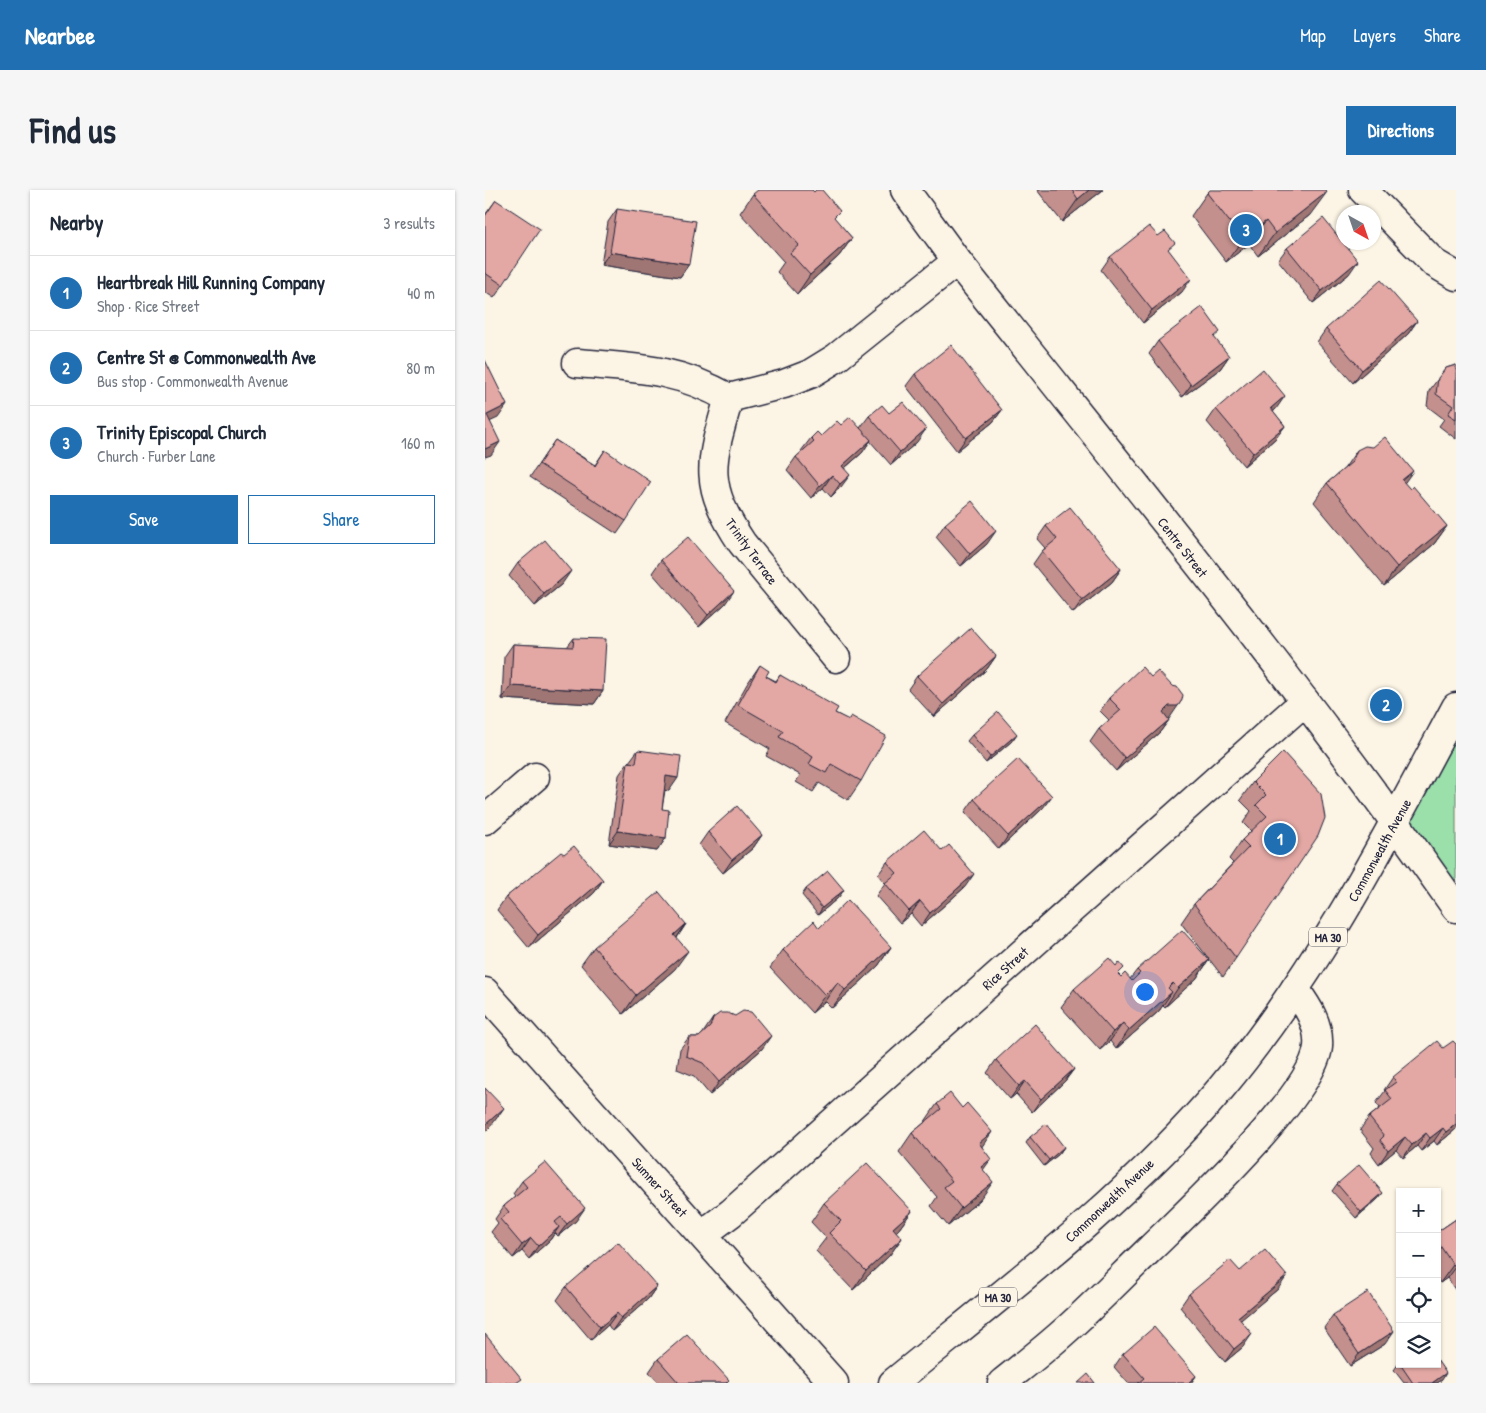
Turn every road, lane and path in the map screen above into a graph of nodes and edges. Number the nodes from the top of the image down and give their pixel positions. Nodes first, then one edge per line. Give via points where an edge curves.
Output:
1 (905, 190) edge
2 (1363, 190) edge
3 (957, 261) junction
4 (1456, 276) edge
5 (577, 363) dead end
6 (729, 398) junction
7 (836, 658) dead end
8 (1305, 701) junction
9 (1456, 707) edge
10 (535, 777) dead end
11 (485, 820) edge
12 (1395, 821) junction
13 (1456, 908) edge
14 (1295, 988) junction
15 (485, 992) edge
16 (703, 1234) junction
17 (834, 1383) edge
18 (893, 1383) edge
19 (1002, 1383) edge

1 - 3 street, Centre Street
2 - 4 street via 1434,263
3 - 6 street via 836,358 810,374
3 - 8 street, Centre Street
5 - 6 street via 682,376
6 - 7 street, Trinity Terrace via 714,450 712,476 719,503 742,543
8 - 12 street, Centre Street
8 - 16 street, Rice Street via 731,1213
9 - 12 street, Commonwealth Avenue / MA 30
10 - 11 street
12 - 13 street, Centre Street
12 - 14 street, Commonwealth Avenue / MA 30 via 1345,911
14 - 18 street, Commonwealth Avenue / MA 30 via 1221,1088 1118,1196
14 - 19 street via 1317,1030 1318,1048 1312,1067 1300,1086 1261,1135 1202,1198 1065,1331
15 - 16 street, Sumner Street
16 - 17 street, Sumner Street

